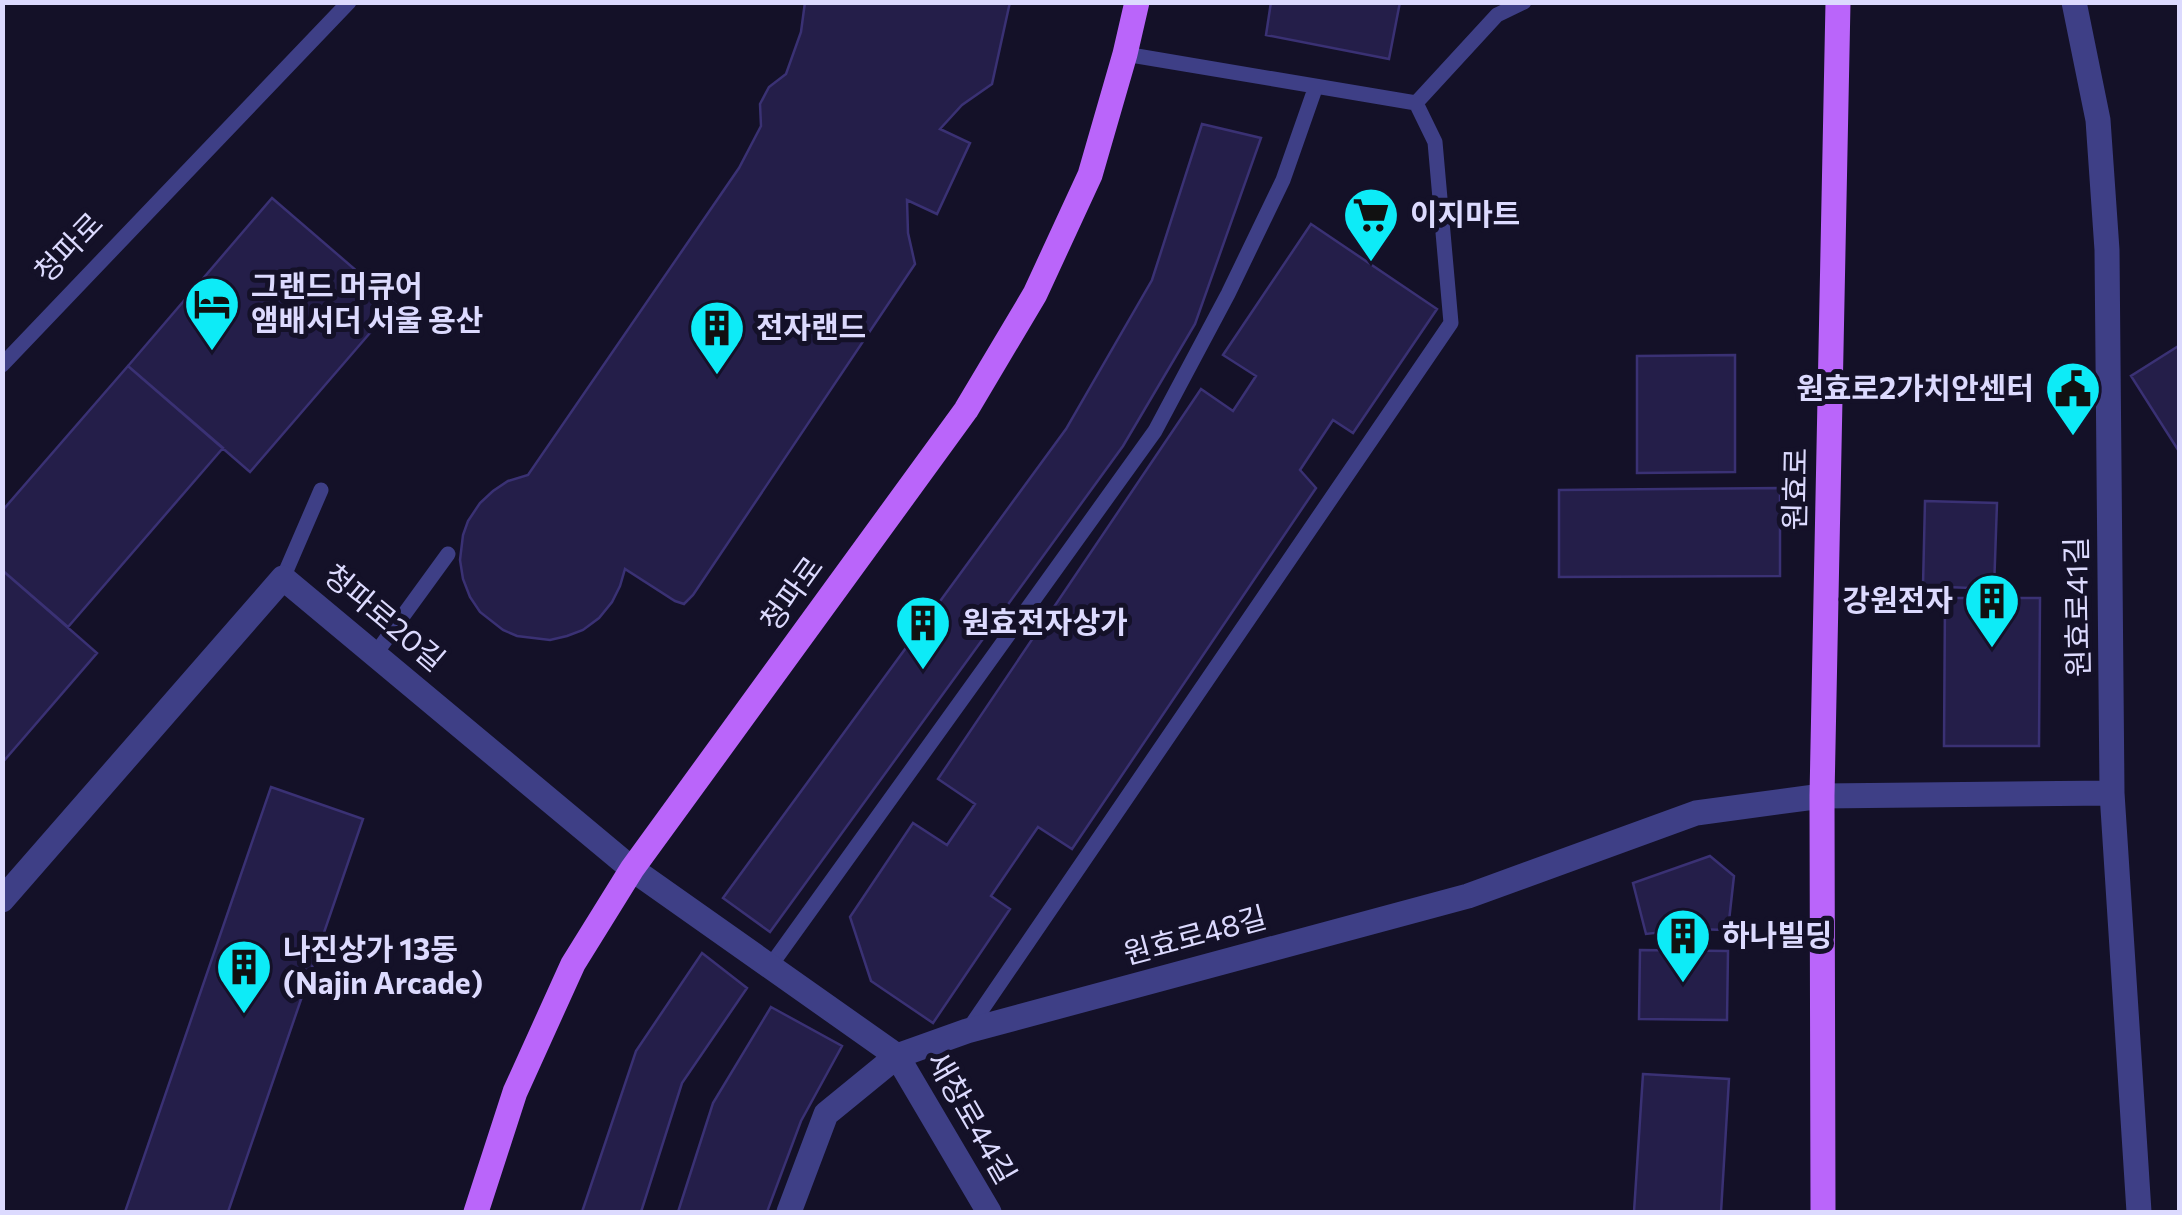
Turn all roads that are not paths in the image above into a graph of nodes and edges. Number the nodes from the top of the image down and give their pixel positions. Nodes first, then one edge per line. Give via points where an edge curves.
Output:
1 (348, 2) edge
2 (1137, 2) edge
3 (1524, 2) edge
4 (1838, 2) edge
5 (2074, 2) edge
6 (1126, 54) junction
7 (1316, 86) junction
8 (1416, 103) junction
9 (2, 365) edge
10 (321, 490) dead end
11 (448, 554) dead end
12 (283, 578) junction
13 (376, 653) junction
14 (2112, 794) junction
15 (1822, 796) junction
16 (632, 869) junction
17 (2, 900) edge
18 (771, 965) junction
19 (967, 1031) junction
20 (898, 1056) junction
21 (476, 1212) edge
22 (790, 1212) edge
23 (989, 1212) edge
24 (1823, 1212) edge
25 (2139, 1212) edge

1 - 9 lane, 청파로
2 - 6 main road, 청파로
3 - 8 lane via 1497,15
4 - 15 main road, 원효로
5 - 14 street, 원효로41길 via 2098,120 2106,250
6 - 7 lane
6 - 16 main road, 청파로 via 1090,175 1035,294 966,410
7 - 8 lane
7 - 18 lane via 1283,180 1155,431
8 - 19 lane via 1435,142 1451,322
10 - 12 lane
11 - 13 lane
12 - 13 street, 청파로20길
12 - 17 street, 청파로20길
13 - 16 street, 청파로20길
14 - 15 street
14 - 25 street, 원효로41길
15 - 19 street, 원효로48길 via 1696,813 1468,896
15 - 24 main road, 원효로
16 - 18 street
16 - 21 main road, 청파로 via 574,964 515,1092
18 - 20 street
19 - 20 street, 원효로48길
20 - 22 street, 원효로48길 via 826,1114
20 - 23 street, 새창로44길

